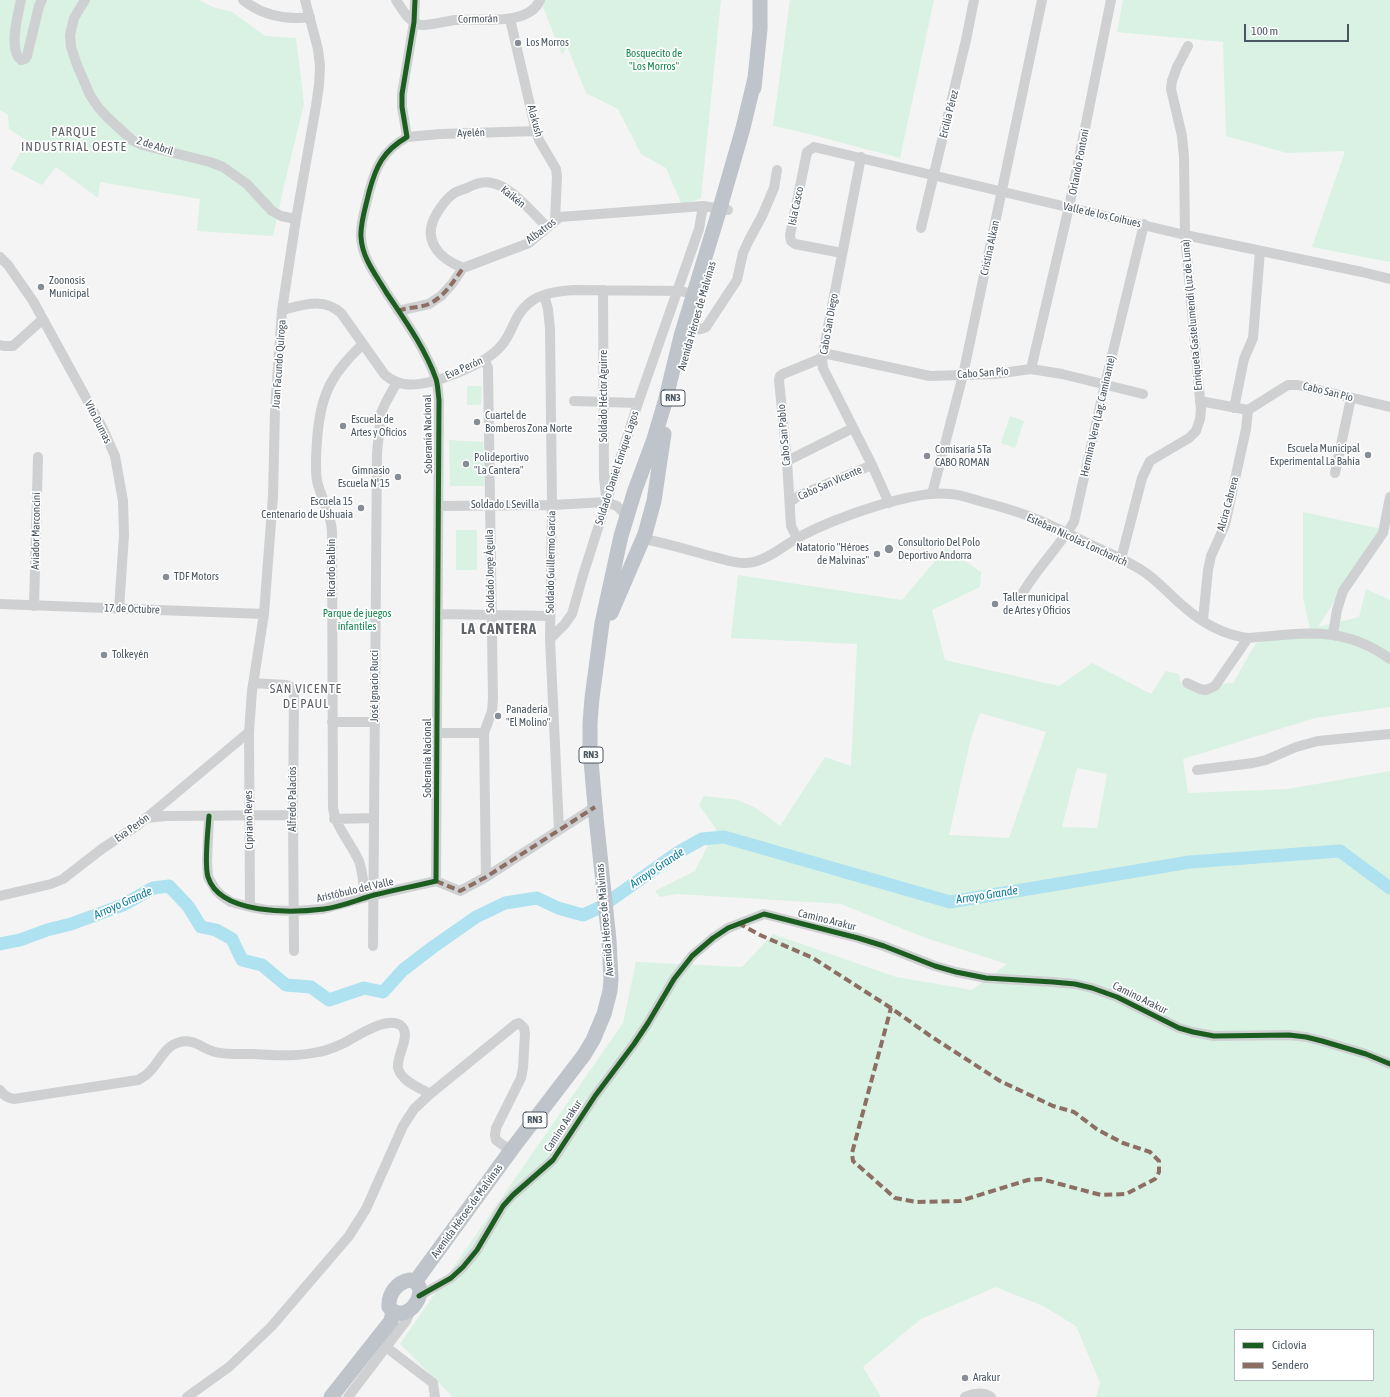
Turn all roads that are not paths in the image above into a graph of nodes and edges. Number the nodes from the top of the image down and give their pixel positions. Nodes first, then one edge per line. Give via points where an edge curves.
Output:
1 (21, 0) edge
2 (42, 0) edge
3 (84, 0) edge
4 (243, 0) edge
5 (304, 0) edge
6 (396, 0) edge
7 (416, 0) edge
8 (760, 0) edge
9 (765, 0) edge
10 (974, 0) edge
11 (1042, 0) edge
12 (1111, 0) edge
13 (539, 2) edge
14 (310, 17) junction
15 (510, 19) junction
16 (414, 22) junction
17 (760, 29) junction
18 (1188, 46) dead end
19 (536, 130) junction
20 (407, 137) junction
21 (814, 147) joint
22 (861, 157) junction
23 (777, 170) dead end
24 (934, 175) junction
25 (1002, 191) junction
26 (703, 206) junction
27 (1069, 207) junction
28 (724, 209) junction
29 (296, 219) junction
30 (551, 224) junction
31 (1144, 224) junction
32 (921, 228) dead end
33 (1185, 235) junction
34 (1260, 250) junction
35 (842, 253) junction
36 (0, 257) edge
37 (463, 268) junction
38 (1390, 279) edge
39 (603, 290) junction
40 (676, 291) junction
41 (544, 295) junction
42 (697, 296) junction
43 (282, 310) junction
44 (398, 311) junction
45 (43, 319) junction
46 (691, 330) junction
47 (363, 344) junction
48 (0, 345) edge
49 (823, 355) junction
50 (485, 360) junction
51 (1031, 369) junction
52 (963, 375) junction
53 (436, 380) junction
54 (397, 382) junction
55 (1105, 384) junction
56 (1143, 394) dead end
57 (1351, 398) junction
58 (574, 401) dead end
59 (1200, 401) junction
60 (604, 402) junction
61 (638, 403) junction
62 (1390, 407) edge
63 (1234, 408) junction
64 (1248, 410) junction
65 (853, 428) junction
66 (38, 457) dead end
67 (787, 461) junction
68 (872, 465) junction
69 (1335, 473) dead end
70 (932, 494) junction
71 (1390, 497) edge
72 (633, 498) junction
73 (654, 501) junction
74 (606, 502) junction
75 (790, 502) junction
76 (889, 502) junction
77 (489, 505) junction
78 (552, 505) junction
79 (439, 506) junction
80 (617, 506) junction
81 (626, 519) junction
82 (649, 519) junction
83 (1067, 534) junction
84 (622, 536) junction
85 (797, 538) junction
86 (642, 541) junction
87 (659, 542) junction
88 (1121, 559) junction
89 (1022, 594) dead end
90 (0, 604) edge
91 (34, 606) junction
92 (119, 609) junction
93 (264, 614) junction
94 (439, 614) junction
95 (491, 615) junction
96 (550, 616) junction
97 (1203, 620) junction
98 (1333, 634) junction
99 (1248, 638) junction
100 (550, 639) junction
101 (600, 642) junction
102 (1390, 658) edge
103 (253, 683) junction
104 (1187, 683) dead end
105 (332, 722) junction
106 (375, 722) junction
107 (249, 732) junction
108 (438, 733) junction
109 (484, 734) junction
110 (1390, 734) edge
111 (1197, 770) dead end
112 (595, 807) junction
113 (249, 815) junction
114 (292, 815) junction
115 (209, 816) junction
116 (146, 818) junction
117 (374, 818) junction
118 (334, 819) junction
119 (560, 830) junction
120 (486, 877) junction
121 (436, 881) junction
122 (0, 896) edge
123 (369, 897) junction
124 (250, 908) junction
125 (294, 911) junction
126 (373, 946) dead end
127 (294, 951) dead end
128 (1390, 1064) edge
129 (0, 1090) edge
130 (430, 1094) junction
131 (512, 1149) junction
132 (415, 1295) junction
133 (393, 1311) junction
134 (386, 1347) junction
135 (187, 1397) edge
136 (331, 1397) edge
137 (348, 1397) edge
138 (435, 1397) edge
139 (965, 1397) edge
140 (992, 1397) edge

1 - 2 street via 14,41 17,56 21,60 27,56
3 - 29 street, 2 de Abril via 72,26 71,48 90,95 107,117 132,140 142,145 223,167 246,184 272,211
4 - 14 street via 267,14 296,19
5 - 14 street, Juan Facundo Quiroga
6 - 16 street via 407,17
7 - 16 street
8 - 17 highway, Avenida Héroes de Malvinas / RN3
9 - 17 street
10 - 24 street, Ercilia Pérez
11 - 25 street, Cristina Alkan
12 - 27 street, Orlando Pontoni
13 - 15 street, Cormorán via 524,15
14 - 29 street, Juan Facundo Quiroga via 320,66 319,85
15 - 16 street, Cormorán via 457,20 422,25
15 - 19 street, Alakush
16 - 20 street via 402,94
17 - 28 highway, Avenida Héroes de Malvinas / RN3 via 755,78
18 - 33 street, Enriqueta Gastelumendi (Luz de Luna) via 1177,67 1171,89 1182,136
19 - 20 street, Ayelén
19 - 30 street, Alakush via 556,169
20 - 44 street, Soberanía Nacional via 394,144 377,168 361,236 362,248 369,265
21 - 22 street, Valle de los Coihues
21 - 35 street, Isla Casco via 807,152 790,235 791,241 795,244
22 - 24 street, Valle de los Coihues
22 - 35 street, Cabo San Diego
23 - 46 street via 774,188 743,253 737,280 706,327
24 - 25 street, Valle de los Coihues
24 - 32 street, Ercilia Pérez
25 - 27 street, Valle de los Coihues
25 - 52 street, Cristina Alkan
26 - 28 street, Albatros
26 - 30 street, Albatros via 560,217
26 - 40 street, Soldado Daniel Enrique Lagos via 699,229
27 - 31 street, Valle de los Coihues
27 - 51 street, Orlando Pontoni
28 - 42 highway, Avenida Héroes de Malvinas / RN3
29 - 43 street, Juan Facundo Quiroga
30 - 37 street, Albatros via 529,243
30 - 37 street, Kaikén via 498,184 478,183 454,194 443,203 434,218 430,236 438,252
31 - 33 street, Valle de los Coihues
31 - 55 street, Hermina Vera (Lag. Caminante)
33 - 34 street, Valle de los Coihues
33 - 59 street, Enriqueta Gastelumendi (Luz de Luna)
34 - 38 street, Valle de los Coihues
34 - 63 street via 1253,338 1244,359
35 - 49 street, Cabo San Diego
36 - 45 street, Vito Dumas via 16,276
37 - 44 street via 441,296 429,304
39 - 40 street, Eva Perón
39 - 41 street, Eva Perón via 560,290
39 - 60 street, Soldado Héctor Aguirre
40 - 42 street, Eva Perón
40 - 61 street, Soldado Daniel Enrique Lagos
41 - 50 street, Eva Perón via 520,311 501,347
41 - 78 street, Soldado Guillermo García via 550,329
42 - 46 highway, Avenida Héroes de Malvinas / RN3
42 - 72 highway, Avenida Héroes de Malvinas / RN3 via 679,342 665,402
43 - 47 street via 314,304 334,307
43 - 93 street, Juan Facundo Quiroga via 275,409 273,496
44 - 53 street, Soberanía Nacional via 424,354
45 - 48 street via 13,346
45 - 92 street, Vito Dumas via 115,456 123,501 124,535
46 - 73 highway, Avenida Héroes de Malvinas / RN3 via 665,427
47 - 54 street via 385,375
47 - 105 street, Ricardo Balbín via 347,359 333,378 324,397 319,419 317,480 331,520 332,531
49 - 52 street, Cabo San Pío via 921,375
49 - 65 street, Cabo San Diego via 823,368
49 - 67 street, Cabo San Pablo via 780,376
50 - 53 street, Eva Perón
50 - 77 street, Soldado Jorge Águila via 488,368
51 - 52 street, Cabo San Pío
51 - 55 street, Cabo San Pío
52 - 70 street, Cristina Alkan
53 - 54 street, Eva Perón via 420,384
53 - 79 street, Soberanía Nacional via 439,400
54 - 106 street, José Ignacio Rucci via 381,413 377,453
55 - 56 street, Cabo San Pío
55 - 83 street, Hermina Vera (Lag. Caminante) via 1074,522
57 - 62 street, Cabo San Pío
57 - 64 street, Cabo San Pío via 1298,385 1288,386
57 - 69 street
58 - 60 street
59 - 63 street
59 - 88 street, Enriqueta Gastelumendi (Luz de Luna) via 1200,419 1196,431 1189,438 1150,460 1142,478
60 - 61 street
60 - 74 street, Soldado Héctor Aguirre
61 - 74 street, Soldado Daniel Enrique Lagos
63 - 64 street
64 - 97 street, Alcira Cabrera via 1225,525 1211,556 1208,570
65 - 67 street
65 - 68 street, Cabo San Diego
66 - 91 street, Aviador Marconcini
67 - 75 street, Cabo San Pablo
68 - 75 street, Cabo San Vicente via 800,494
68 - 76 street, Cabo San Diego
70 - 76 street, Esteban Nicolas Loncharich
70 - 83 street, Esteban Nicolas Loncharich via 949,494 994,504
71 - 98 street via 1383,533 1343,591
72 - 73 highway via 638,494 645,494
72 - 80 street
72 - 81 highway, Avenida Héroes de Malvinas / RN3
73 - 82 highway, Avenida Héroes de Malvinas / RN3
74 - 78 street, Soldado L Sevilla
74 - 80 street, Soldado L Sevilla
74 - 100 street, Soldado Daniel Enrique Lagos via 572,614
75 - 85 street, Cabo San Pablo via 791,526
76 - 85 street, Esteban Nicolas Loncharich
77 - 78 street, Soldado L Sevilla
77 - 79 street, Soldado L Sevilla
77 - 95 street, Soldado Jorge Águila
78 - 96 street, Soldado Guillermo García
79 - 94 street, Soberanía Nacional
80 - 81 street
81 - 84 highway, Avenida Héroes de Malvinas / RN3
82 - 86 highway, Avenida Héroes de Malvinas / RN3
82 - 87 street
83 - 88 street, Esteban Nicolas Loncharich
83 - 89 street, Hermina Vera (Lag. Caminante)
84 - 86 highway via 632,544
84 - 101 highway, Avenida Héroes de Malvinas / RN3
85 - 87 street, Esteban Nicolas Loncharich via 757,561 745,563
86 - 87 street, Esteban Nicolas Loncharich
86 - 101 highway, Avenida Héroes de Malvinas / RN3
88 - 97 street, Esteban Nicolas Loncharich via 1143,571
90 - 91 street, 17 de Octubre
91 - 92 street, 17 de Octubre
92 - 93 street, 17 de Octubre
93 - 103 street, Juan Facundo Quiroga
94 - 95 street
94 - 108 street, Soberanía Nacional
95 - 96 street
95 - 109 street, Soldado Jorge Águila via 493,699
96 - 100 street, Soldado Guillermo García
97 - 99 street, Esteban Nicolas Loncharich via 1220,630
98 - 99 street, Esteban Nicolas Loncharich
98 - 102 street, Esteban Nicolas Loncharich via 1368,644
99 - 104 street via 1215,686 1206,690
100 - 119 street, Soldado Guillermo García
101 - 112 highway, Avenida Héroes de Malvinas / RN3 via 590,723
103 - 107 street, Juan Facundo Quiroga
103 - 114 street, Alfredo Palacios via 286,685 294,692
105 - 106 street
105 - 118 street, Ricardo Balbín
106 - 117 street, José Ignacio Rucci
107 - 113 street, Cipriano Reyes
107 - 116 street, Eva Perón
108 - 109 street
108 - 121 street, Soberanía Nacional
109 - 120 street, Soldado Jorge Águila
110 - 111 street via 1318,741 1266,760
112 - 119 street
112 - 131 highway, Avenida Héroes de Malvinas / RN3 via 609,940 610,991 598,1030 581,1060
113 - 114 street
113 - 115 street
113 - 124 street, Cipriano Reyes
114 - 125 street, Alfredo Palacios
115 - 116 street
115 - 124 street, Aristóbulo del Valle via 208,877 222,896
116 - 122 street, Eva Perón via 64,879
117 - 118 street
117 - 123 street, José Ignacio Rucci
118 - 123 street, Ricardo Balbín via 359,861
119 - 120 street
120 - 121 street via 460,892
121 - 123 street, Aristóbulo del Valle
123 - 125 street, Aristóbulo del Valle via 327,908
123 - 126 street, José Ignacio Rucci
124 - 125 street, Aristóbulo del Valle
125 - 127 street, Alfredo Palacios
128 - 132 street, Camino Arakur via 1306,1037 1214,1036 1193,1032 1092,988 1075,984 986,978 956,972 858,938 764,914 728,928 692,956 553,1160 503,1206 477,1250 463,1267 450,1278
129 - 130 street via 2,1094 14,1100 138,1080 147,1074 164,1052 182,1041 227,1053 306,1054 330,1049 370,1029 393,1023 399,1024 405,1034 398,1058 398,1068 408,1080
130 - 131 street via 516,1024 522,1024 525,1033 521,1078 495,1135 496,1140
130 - 135 street via 414,1109 403,1126 366,1209 349,1236 272,1327 229,1367
131 - 132 highway, Avenida Héroes de Malvinas / RN3
132 - 133 highway via 404,1313
132 - 133 highway via 410,1280 396,1287 388,1302
132 - 134 street, Avenida Héroes de Malvinas via 406,1320
133 - 136 highway via 391,1321
134 - 137 street, Avenida Héroes de Malvinas
134 - 138 street via 433,1383
139 - 140 street via 986,1393

